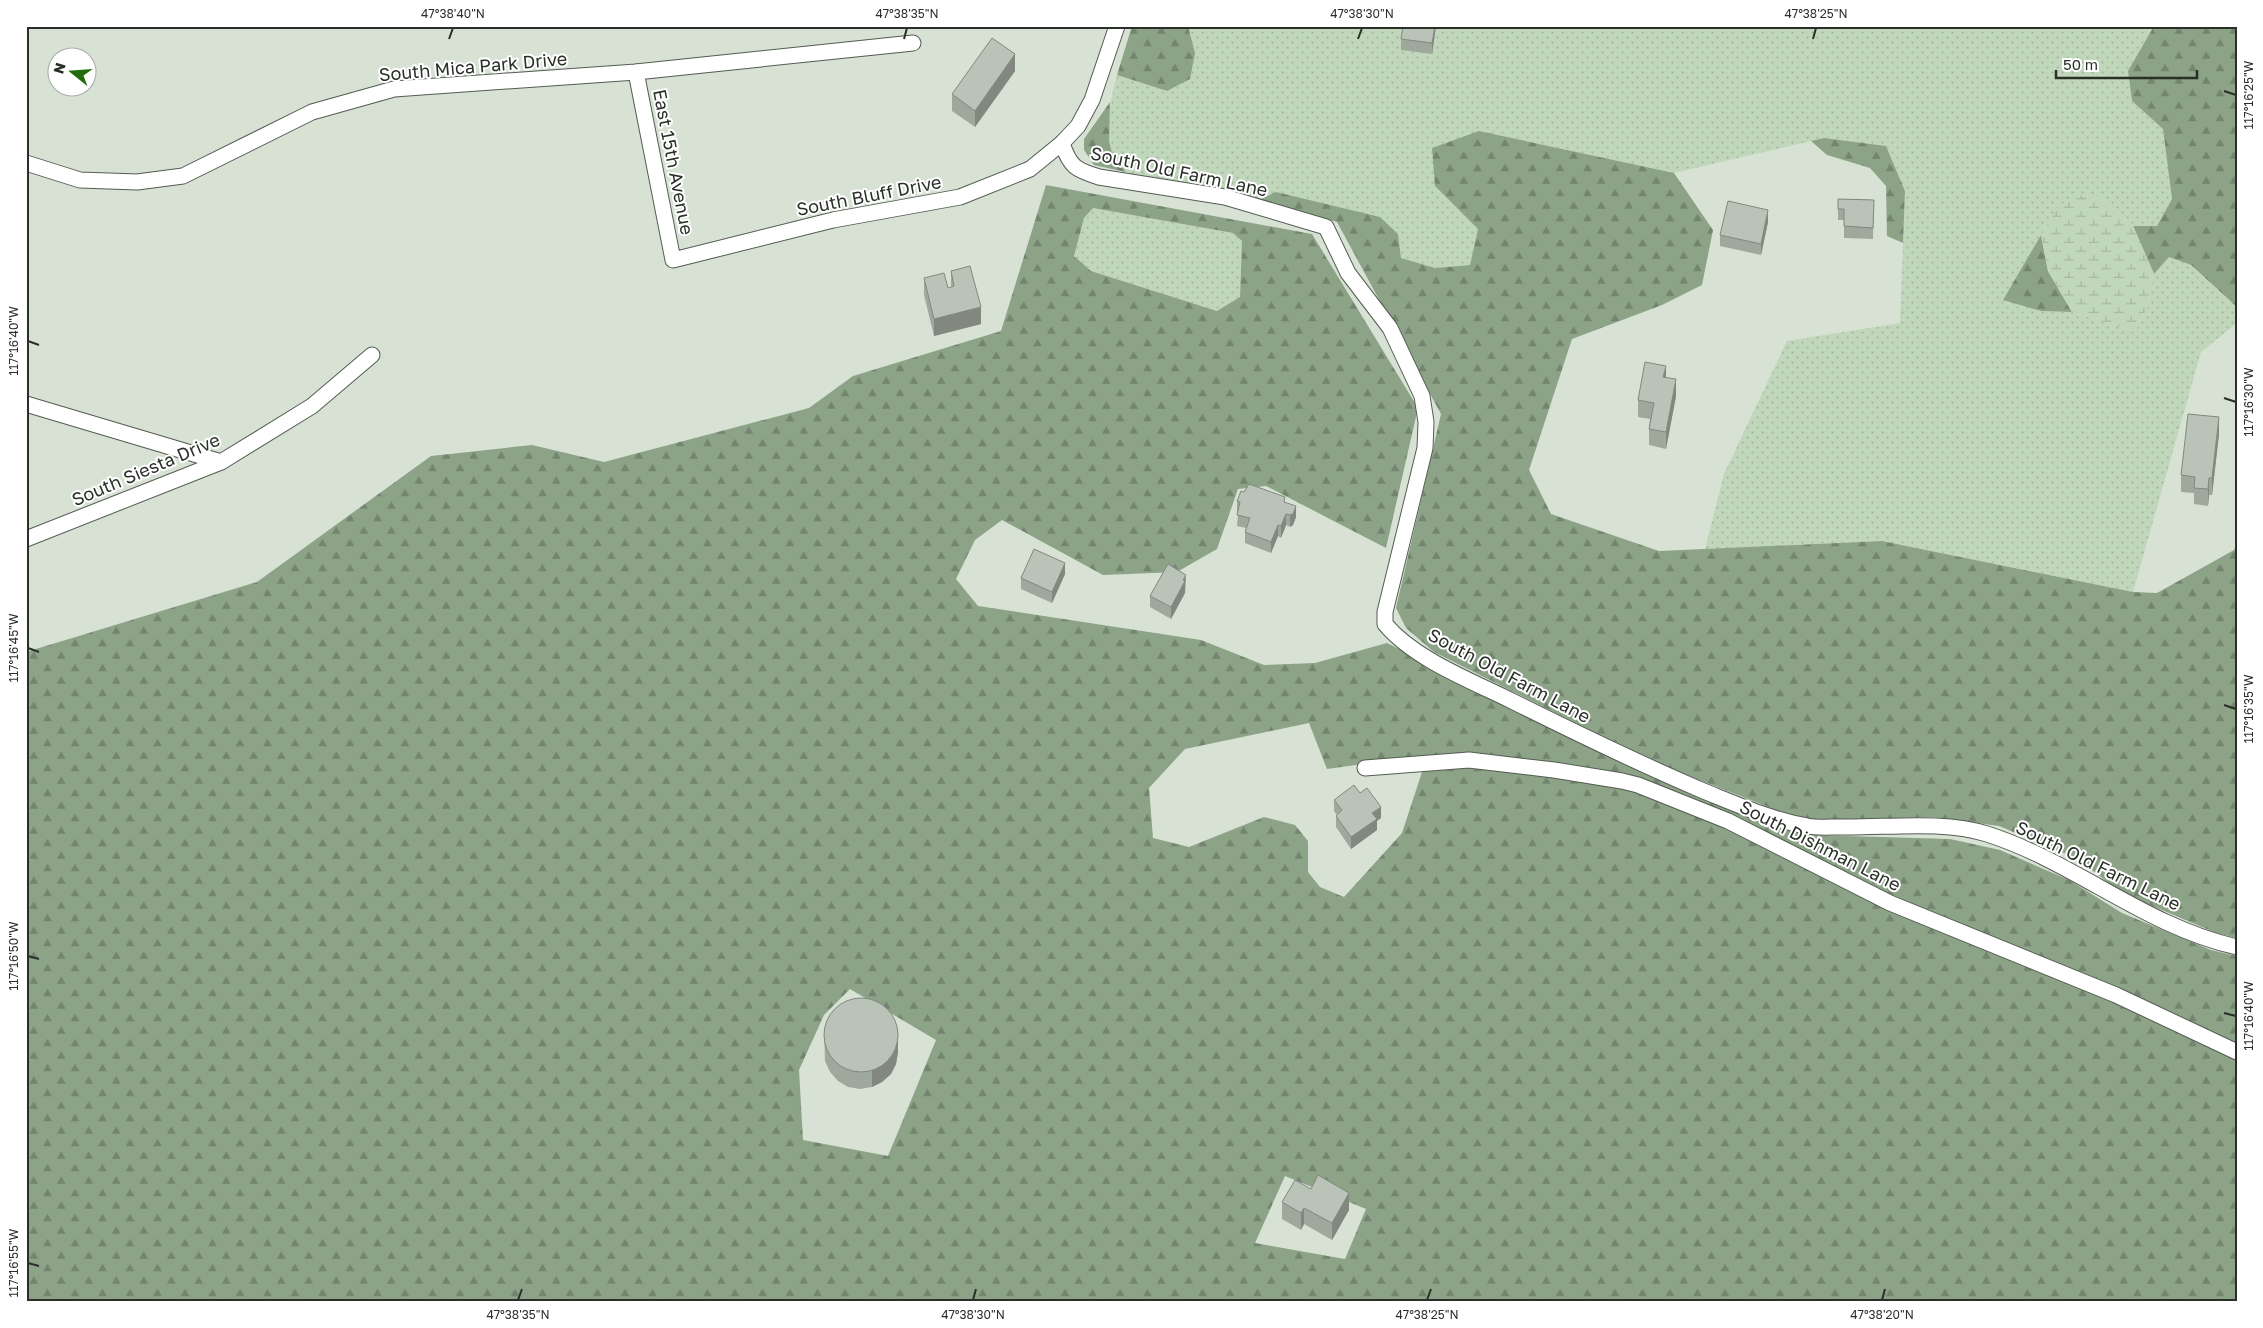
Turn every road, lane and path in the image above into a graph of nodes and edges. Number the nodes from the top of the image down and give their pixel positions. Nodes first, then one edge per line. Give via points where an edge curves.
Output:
1 (1117, 26) edge
2 (913, 44) dead end
3 (636, 72) junction
4 (1062, 143) junction
5 (26, 163) edge
6 (673, 260) joint
7 (372, 355) dead end
8 (26, 404) edge
9 (221, 462) junction
10 (26, 539) edge
11 (1366, 768) dead end
12 (2237, 946) edge
13 (2237, 1052) edge

1 - 4 street, South Bluff Drive via 1092,100 1078,126
2 - 3 street, South Mica Park Drive
3 - 5 street, South Mica Park Drive via 394,89 312,112 183,176 137,182 80,180
3 - 6 street, East 15th Avenue
4 - 6 street, South Bluff Drive via 1030,170 960,198 833,220
4 - 12 street, South Old Farm Lane via 1068,160 1079,171 1225,197 1326,227 1348,273 1390,328 1422,396 1425,448 1385,612 1386,624 1408,644 1440,665 1627,759 1760,812 1808,827 1952,827 1985,834 2076,873 2153,917 2197,936
7 - 9 street, South Siesta Drive via 312,406
8 - 9 street
9 - 10 street, South Siesta Drive
11 - 13 street, South Dishman Lane via 1469,760 1554,770 1638,785 1728,820 1890,904 2116,995

